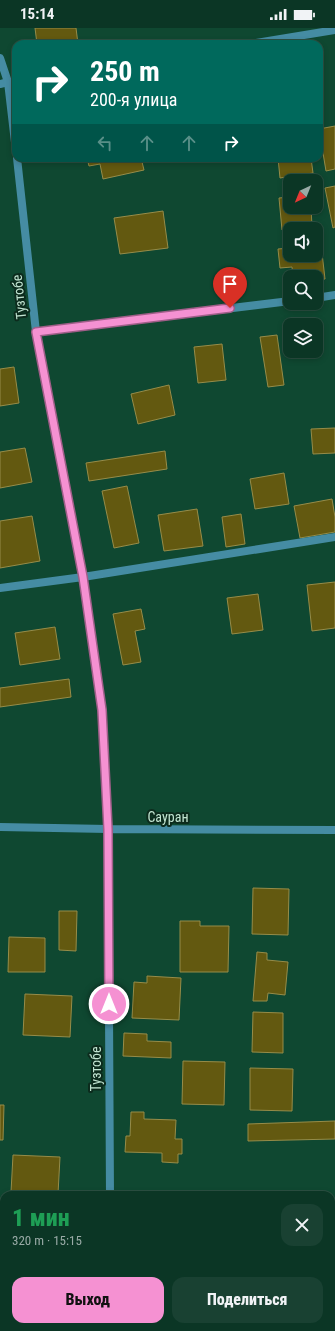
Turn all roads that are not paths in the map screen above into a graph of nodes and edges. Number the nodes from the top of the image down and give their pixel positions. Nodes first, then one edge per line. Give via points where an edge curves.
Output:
1 (335, 30) edge
2 (274, 40) edge
3 (0, 58) edge
4 (8, 82) edge
5 (12, 116) edge
6 (17, 162) edge
7 (335, 295) edge
8 (323, 297) edge
9 (283, 302) edge
10 (36, 332) junction
11 (335, 537) edge
12 (83, 577) junction
13 (0, 588) edge
14 (0, 827) edge
15 (108, 829) junction
16 (335, 830) edge
17 (110, 1191) edge

1 - 2 street
3 - 4 street
4 - 5 street
6 - 10 street, Тузтобе
7 - 8 street
9 - 10 street
10 - 12 street, Тузтобе
11 - 12 street
12 - 13 street
12 - 15 street, Тузтобе via 102,710
14 - 15 street, Сауран
15 - 16 street, Сауран
15 - 17 street, Тузтобе

